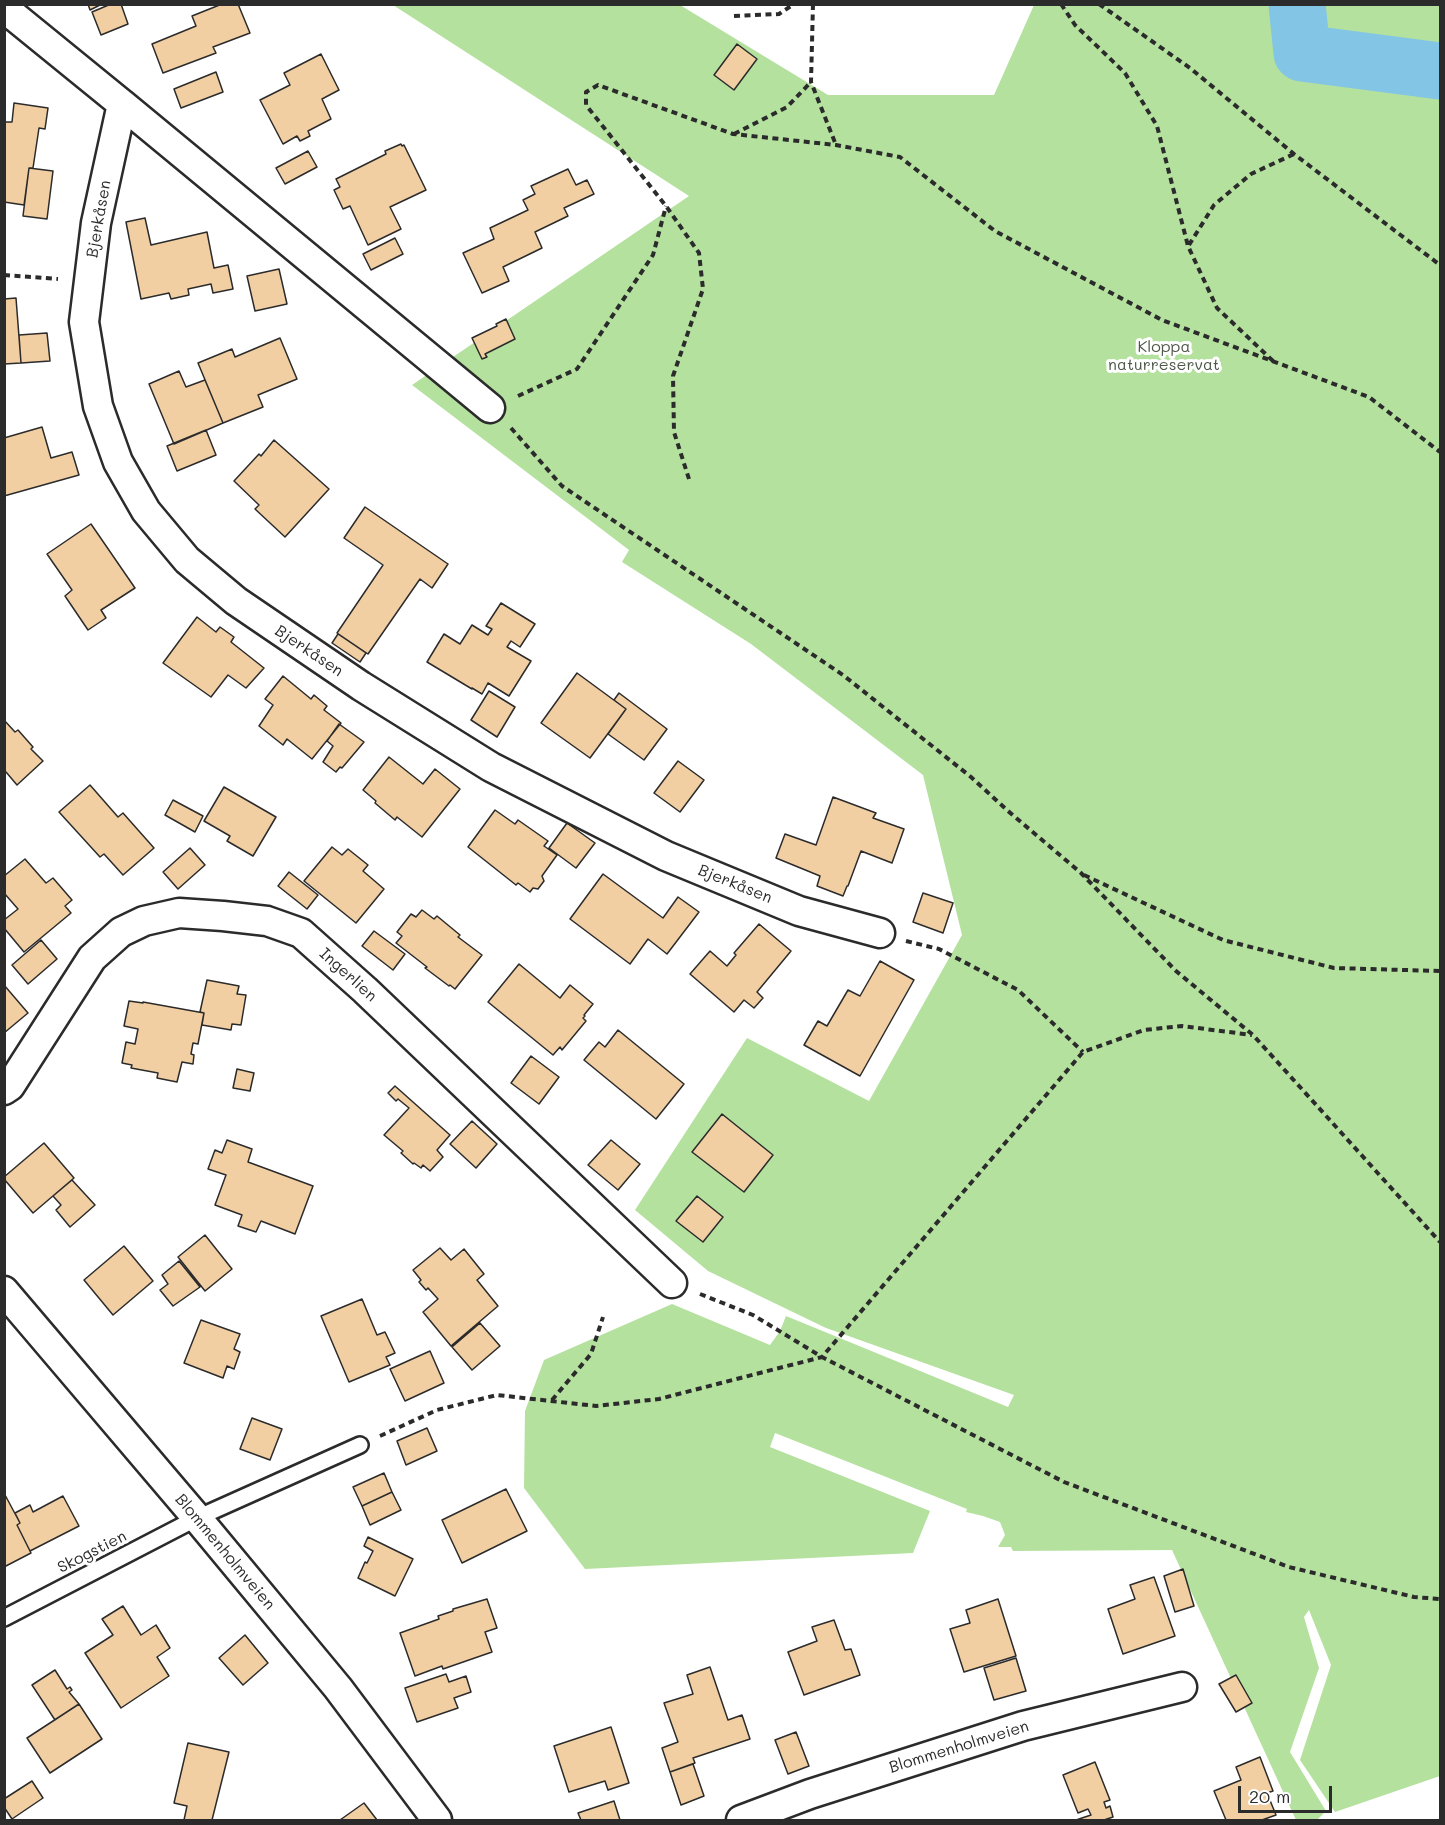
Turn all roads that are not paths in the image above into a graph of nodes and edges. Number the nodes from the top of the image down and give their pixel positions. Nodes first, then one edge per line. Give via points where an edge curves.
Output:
1 (4, 8) edge
2 (122, 104) junction
3 (490, 408) road end
4 (879, 933) road end
5 (4, 1090) edge
6 (672, 1282) road end
7 (4, 1291) edge
8 (360, 1445) road end
9 (197, 1518) junction
10 (4, 1618) edge
11 (1182, 1687) dead end
12 (437, 1821) edge
13 (741, 1821) edge

1 - 2 street
2 - 3 street
2 - 4 street, Bjerkåsen via 96,223 84,322 98,406 118,462 146,511 187,560 228,594 361,686 491,767 666,856 799,911
5 - 6 street, Ingerlien via 92,958 121,932 144,921 179,913 267,921 301,933
7 - 9 street, Blommenholmveien
8 - 9 lane, Skogstien
9 - 10 lane, Skogstien
9 - 12 street, Blommenholmveien via 338,1688
11 - 13 street, Blommenholmveien via 1023,1726 810,1794

